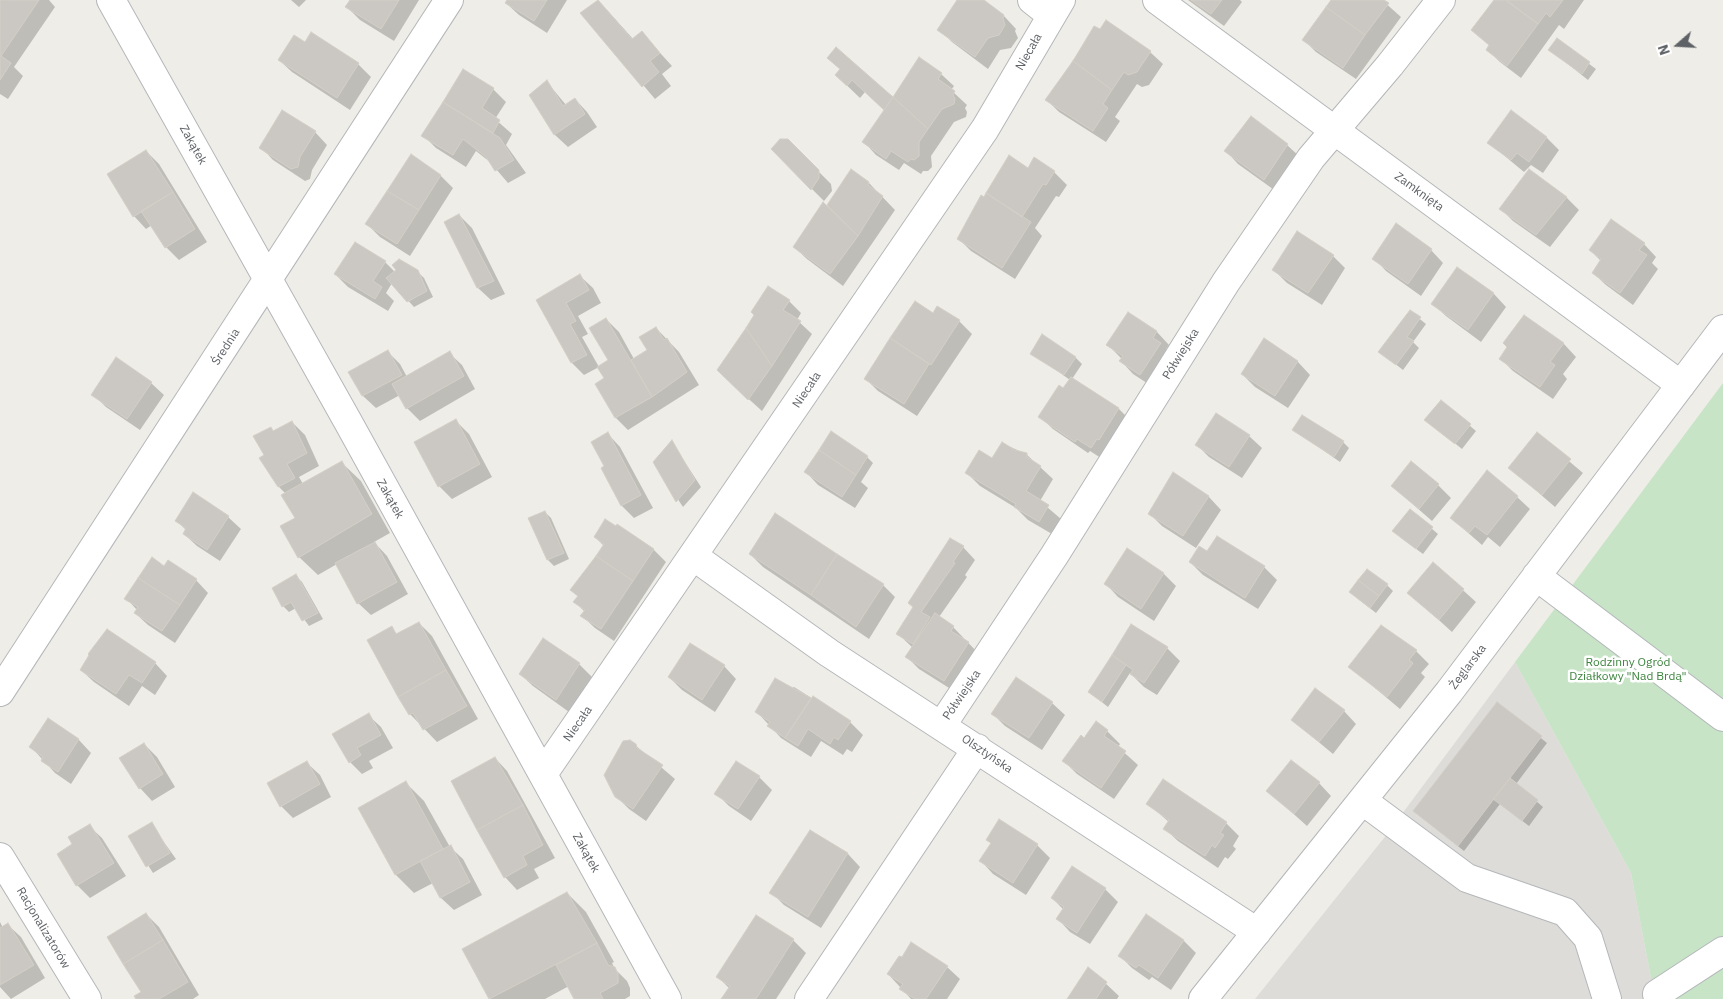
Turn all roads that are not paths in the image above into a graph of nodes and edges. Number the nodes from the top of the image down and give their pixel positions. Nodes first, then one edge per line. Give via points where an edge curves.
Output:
1 (111, 0) edge
2 (449, 0) edge
3 (1157, 0) edge
4 (1441, 0) edge
5 (1048, 5) edge
6 (1335, 130) junction
7 (269, 281) junction
8 (1723, 329) edge
9 (1681, 384) junction
10 (694, 556) junction
11 (1536, 576) junction
12 (0, 692) edge
13 (1723, 717) edge
14 (942, 725) junction
15 (977, 748) junction
16 (543, 774) junction
17 (1363, 801) junction
18 (0, 857) edge
19 (1257, 932) junction
20 (1723, 951) edge
21 (1657, 994) dead end
22 (87, 999) edge
23 (667, 999) edge
24 (809, 999) edge
25 (1203, 999) edge
26 (1608, 999) edge

1 - 7 street, Zakątek
2 - 7 street, Średnia
3 - 6 street, Zamknięta
4 - 6 street, Półwiejska
5 - 10 street, Niecała via 985,128
6 - 9 street, Zamknięta
6 - 14 street, Półwiejska via 1311,158 1226,282 1060,547
7 - 12 street, Średnia
7 - 16 street, Zakątek
8 - 9 street, Żeglarska
9 - 11 street, Żeglarska
10 - 14 street, Olsztyńska via 829,652
10 - 16 street, Niecała
11 - 13 street
11 - 17 street, Żeglarska
14 - 15 street, Olsztyńska
15 - 19 street, Olsztyńska
15 - 24 street
16 - 23 street, Zakątek
17 - 19 street, Żeglarska
17 - 26 street via 1467,878 1565,912 1588,938
18 - 22 street, Racjonalizatorów
19 - 25 street, Żeglarska
20 - 21 street

